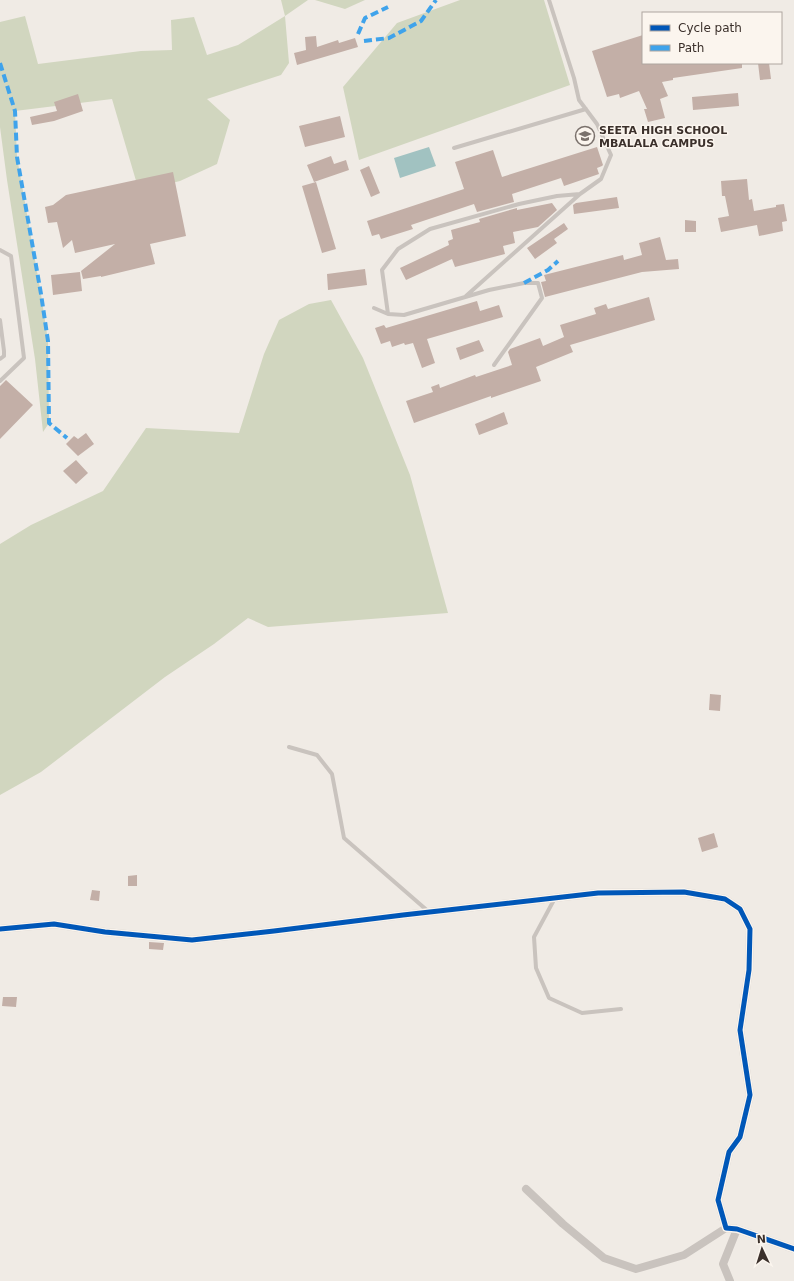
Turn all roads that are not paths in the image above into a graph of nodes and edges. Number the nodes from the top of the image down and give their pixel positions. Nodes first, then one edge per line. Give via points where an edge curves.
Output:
1 (549, 0) edge
2 (586, 109) junction
3 (454, 148) dead end
4 (580, 194) junction
5 (0, 250) edge
6 (464, 298) junction
7 (374, 308) dead end
8 (388, 314) junction
9 (0, 320) edge
10 (1, 331) edge
11 (0, 359) edge
12 (494, 365) dead end
13 (0, 381) edge
14 (289, 747) dead end
15 (555, 898) junction
16 (429, 912) junction
17 (0, 929) edge
18 (621, 1009) dead end
19 (526, 1189) dead end
20 (726, 1228) junction
21 (736, 1228) junction
22 (794, 1249) edge
23 (730, 1281) edge

1 - 2 lane via 579,100
2 - 3 lane
2 - 4 lane via 597,124 611,155 600,179
4 - 6 lane
4 - 8 lane via 519,204 430,229 417,237 398,249 382,270
5 - 13 lane via 11,256 24,358
6 - 8 lane via 404,315
6 - 12 lane via 489,290 538,283 542,298
7 - 8 lane
9 - 10 lane
10 - 11 lane via 4,356
14 - 16 lane via 317,755 332,774 344,838
15 - 16 street
15 - 18 lane via 534,937 536,968 549,998 582,1013
15 - 20 street via 598,892 684,892 725,899 740,909 750,929 749,970 740,1030 750,1096 740,1137 730,1152 718,1200
16 - 17 street via 192,940 105,932 54,924
19 - 20 street via 604,1258 636,1270 684,1255
20 - 21 street
21 - 22 street
21 - 23 street via 722,1264

